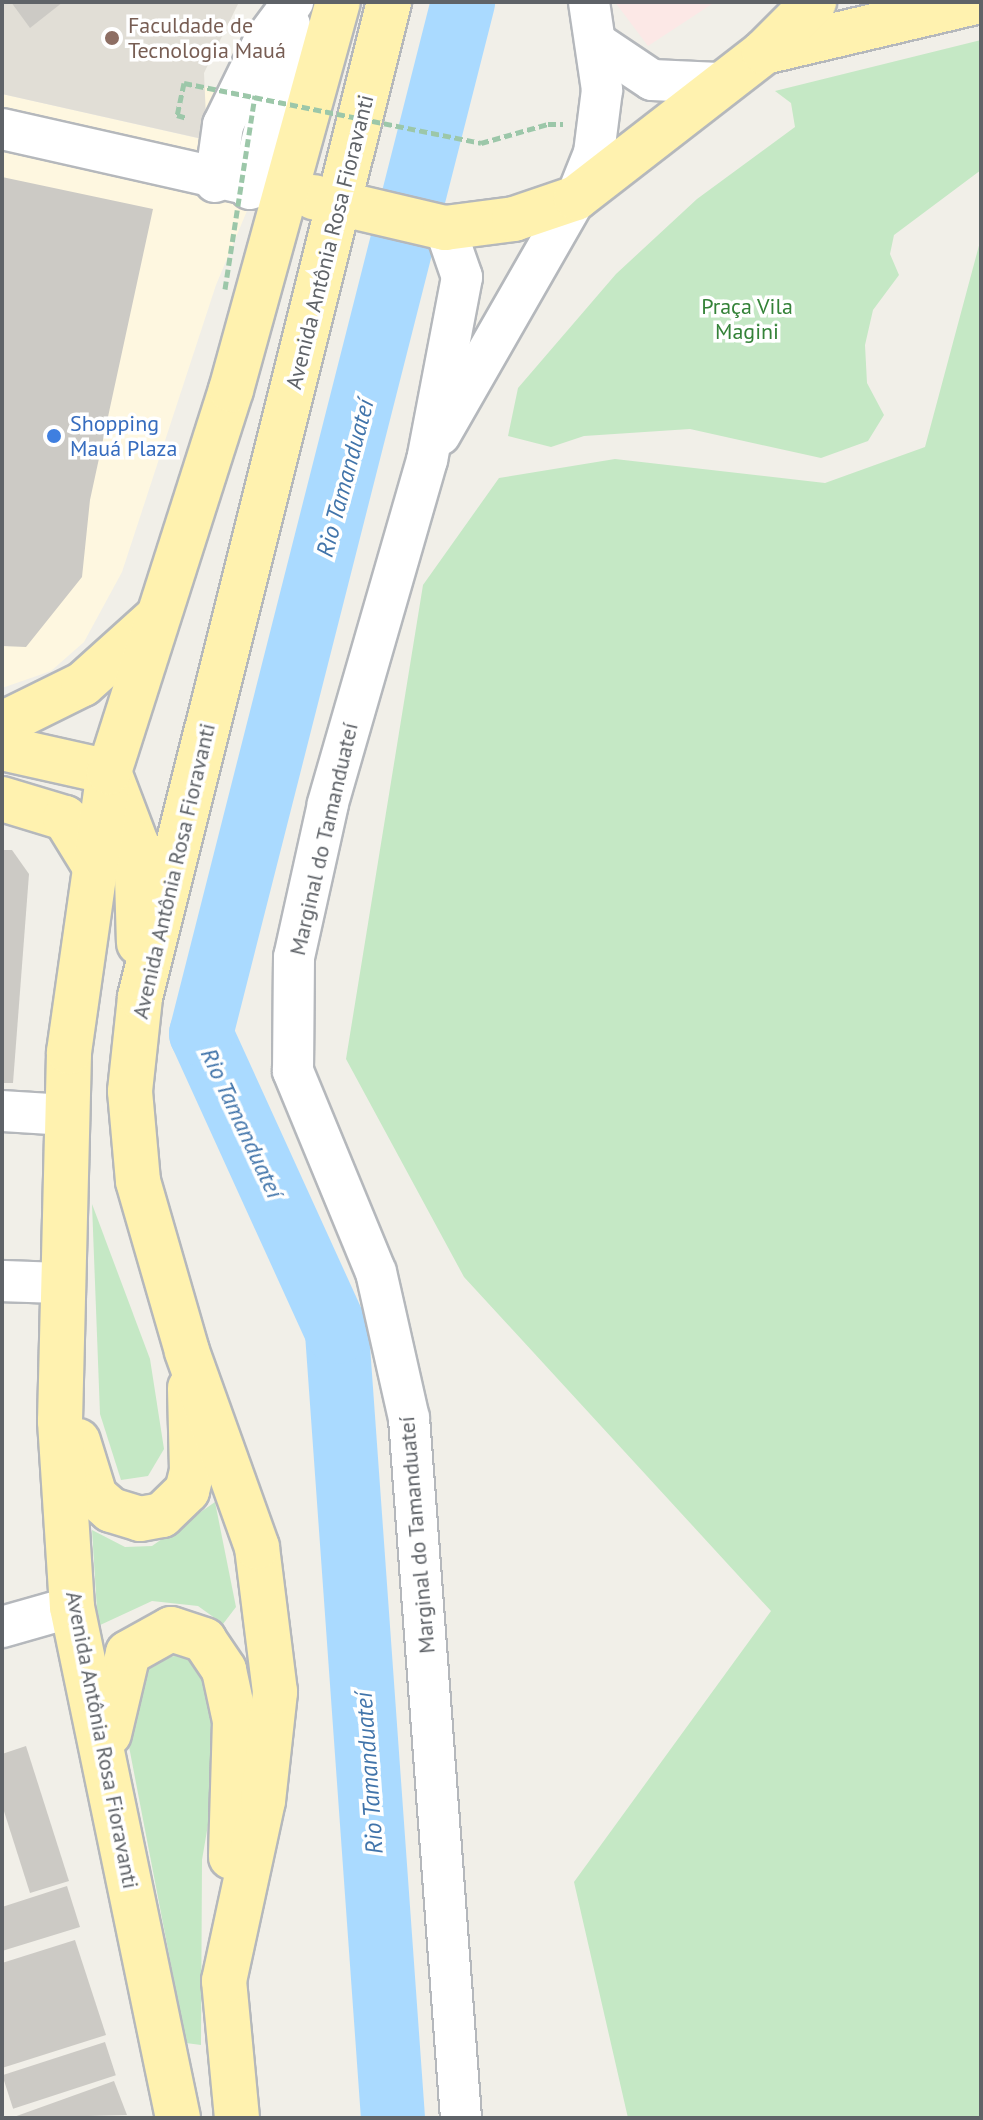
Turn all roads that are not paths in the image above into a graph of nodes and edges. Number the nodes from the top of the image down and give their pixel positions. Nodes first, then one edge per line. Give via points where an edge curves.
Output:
1 (294, 2) edge
2 (338, 2) edge
3 (389, 2) edge
4 (814, 2) edge
5 (975, 2) edge
6 (600, 15) edge
7 (764, 52) junction
8 (719, 83) junction
9 (2, 129) edge
10 (251, 188) junction
11 (576, 198) junction
12 (347, 206) junction
13 (437, 225) junction
14 (427, 460) junction
15 (155, 619) junction
16 (2, 724) edge
17 (2, 748) edge
18 (109, 772) junction
19 (2, 799) edge
20 (92, 862) junction
21 (140, 997) junction
22 (2, 1111) edge
23 (67, 1115) junction
24 (2, 1281) edge
25 (62, 1283) junction
26 (187, 1351) junction
27 (60, 1352) junction
28 (72, 1607) junction
29 (2, 1627) edge
30 (106, 1761) junction
31 (229, 1939) junction
32 (178, 2118) edge
33 (237, 2118) edge
34 (461, 2118) edge

1 - 10 street via 264,41 223,125
2 - 10 main road, Avenida Antônia Rosa Fioravanti
3 - 12 main road, Avenida Antônia Rosa Fioravanti
4 - 7 main road
5 - 7 main road
6 - 8 street, Marginal do Tamanduateí via 652,80
6 - 11 street, Marginal do Tamanduateí via 602,112
7 - 8 main road
8 - 11 main road
9 - 10 street
10 - 12 main road
10 - 15 main road, Avenida Antônia Rosa Fioravanti
11 - 13 main road via 514,219
11 - 14 street, Marginal do Tamanduateí
12 - 13 main road
12 - 21 main road, Avenida Antônia Rosa Fioravanti
13 - 14 street, Marginal do Tamanduateí via 462,277
14 - 34 street, Marginal do Tamanduateí via 328,804 294,957 293,1071 376,1272 409,1418
15 - 16 main road via 83,684
15 - 18 main road, Avenida Antônia Rosa Fioravanti
17 - 18 main road
18 - 20 main road, Avenida Antônia Rosa Fioravanti
18 - 21 main road via 136,843
19 - 20 main road via 65,818
20 - 23 main road, Avenida Antônia Rosa Fioravanti
21 - 26 main road, Avenida Antônia Rosa Fioravanti via 131,1135
22 - 23 street
23 - 25 main road, Avenida Antônia Rosa Fioravanti
24 - 25 street
25 - 27 main road, Avenida Antônia Rosa Fioravanti
26 - 27 main road via 194,1440 187,1491 162,1515 140,1519 95,1496
26 - 31 main road, Avenida Antônia Rosa Fioravanti via 257,1547 275,1692 263,1801
27 - 28 main road, Avenida Antônia Rosa Fioravanti
28 - 29 street
28 - 30 main road, Avenida Antônia Rosa Fioravanti
30 - 31 main road via 128,1653 171,1629 204,1640 224,1670 235,1721
30 - 32 main road, Avenida Antônia Rosa Fioravanti
31 - 33 main road, Avenida Antônia Rosa Fioravanti via 224,1981

